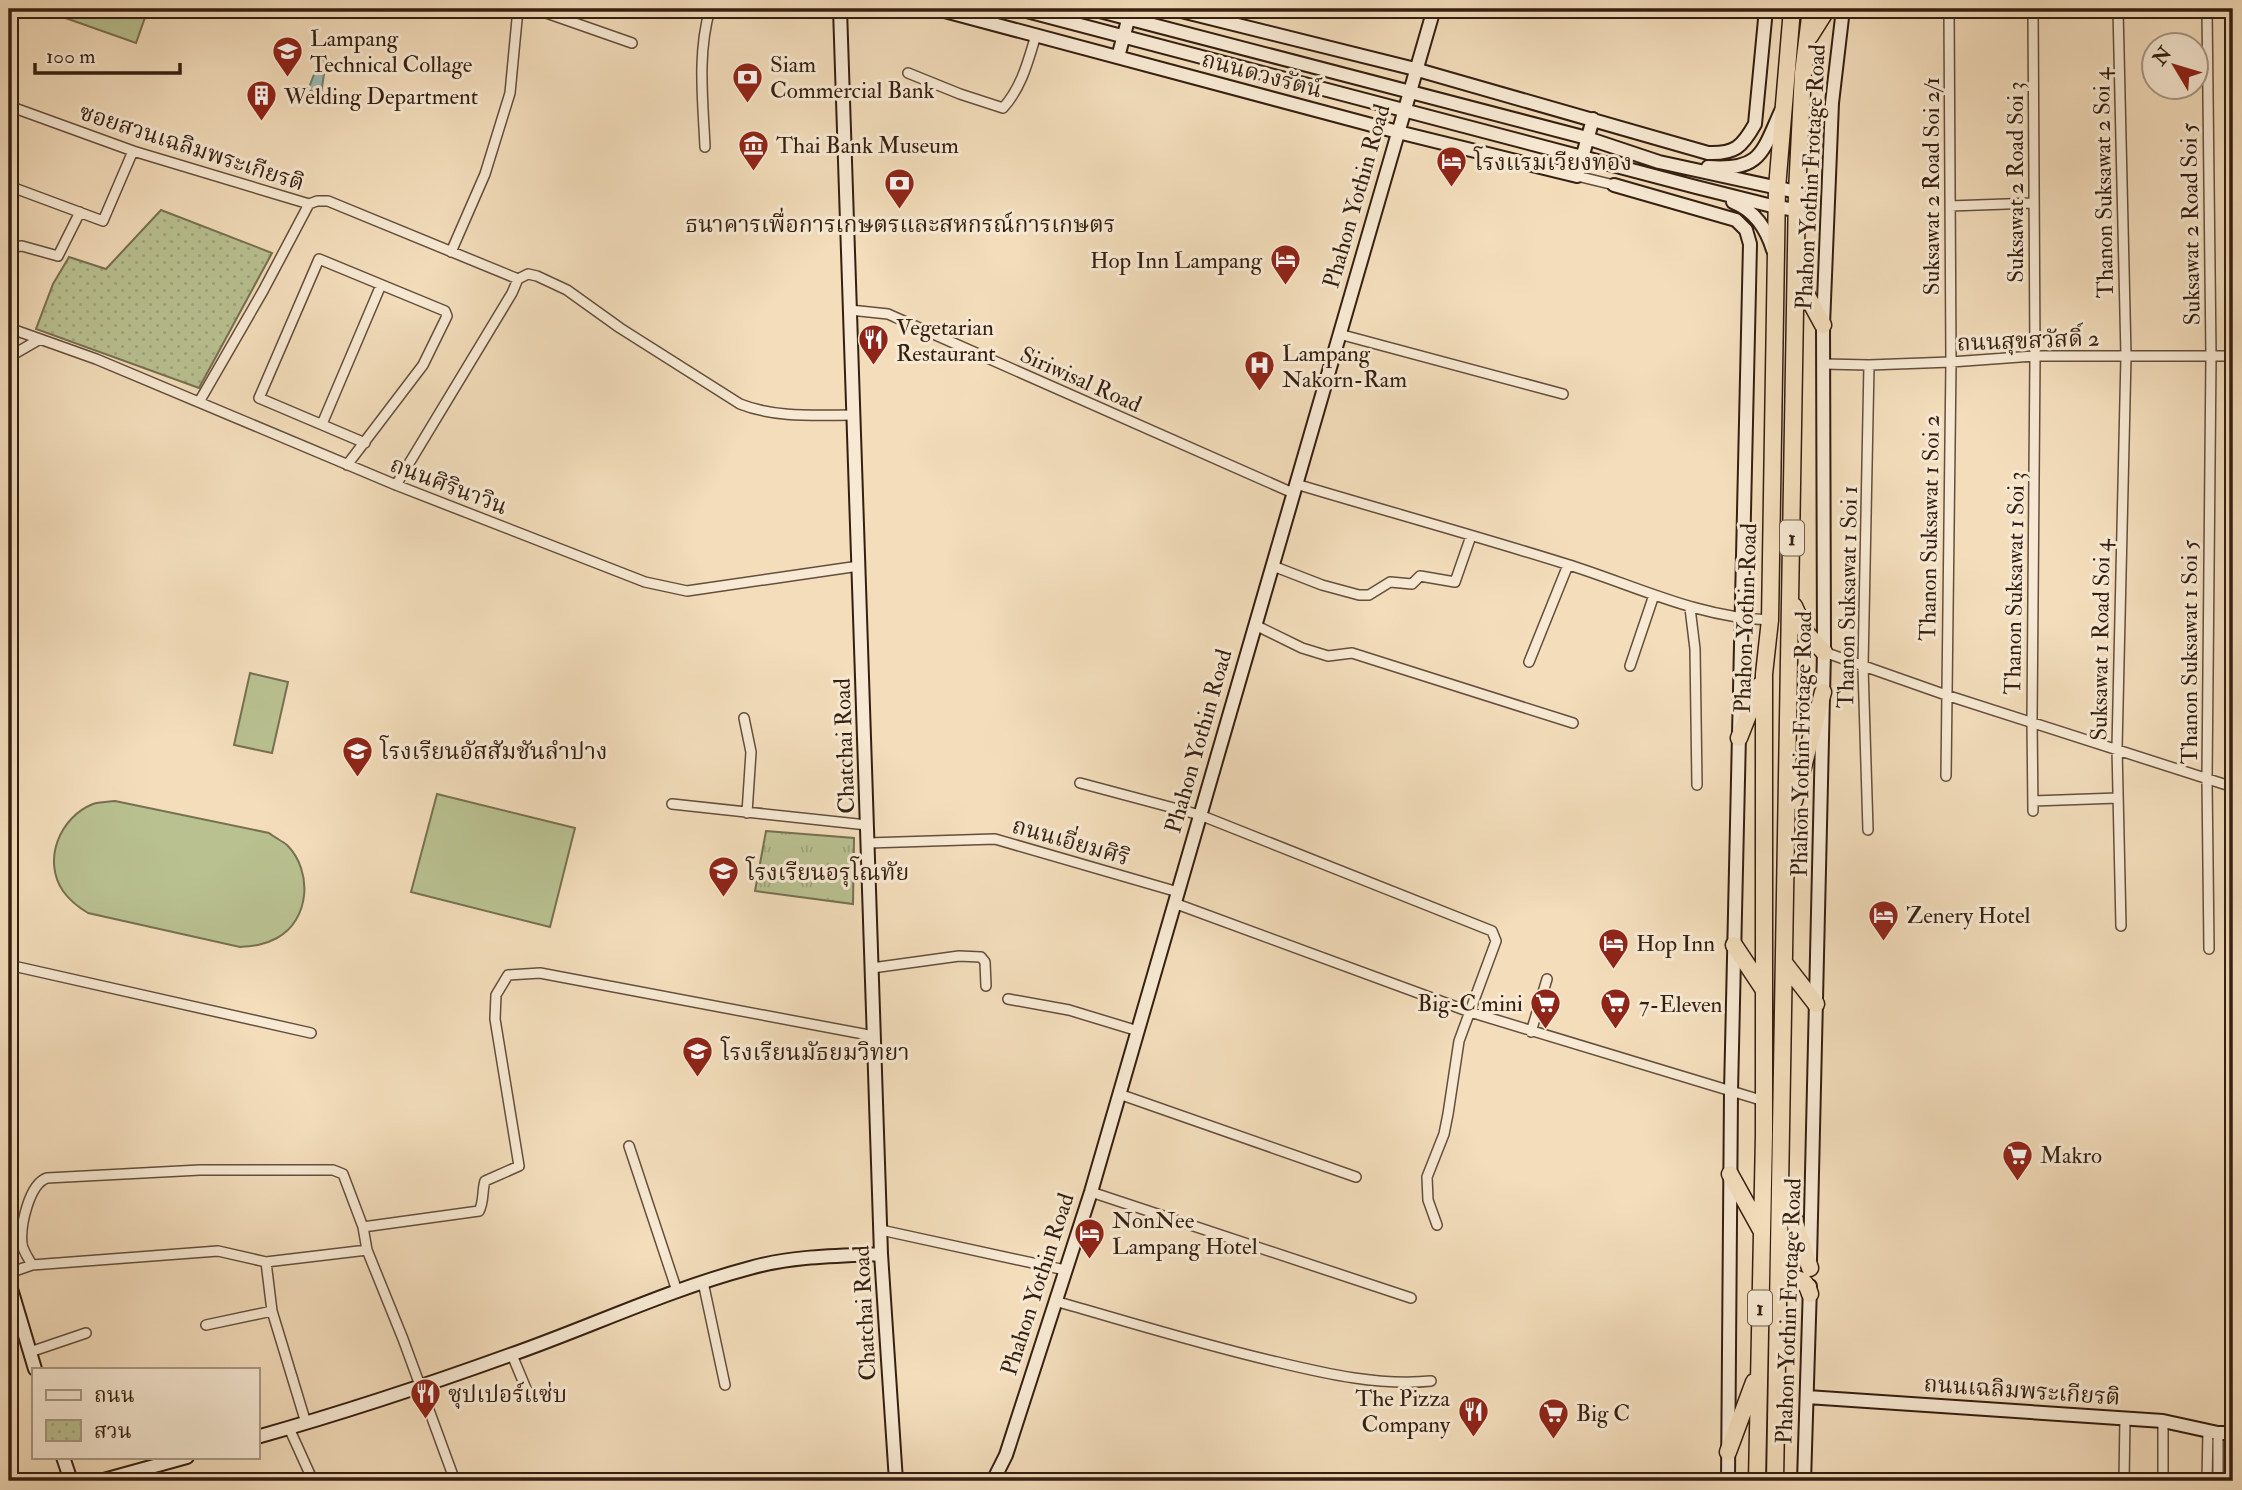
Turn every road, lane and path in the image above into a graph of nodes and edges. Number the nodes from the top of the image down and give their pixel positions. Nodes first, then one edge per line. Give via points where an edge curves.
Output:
1 (519, 9) edge
2 (535, 9) edge
3 (710, 9) edge
4 (840, 9) edge
5 (937, 9) edge
6 (1019, 9) edge
7 (1092, 9) edge
8 (1173, 9) edge
9 (1434, 9) edge
10 (1766, 9) edge
11 (1792, 9) edge
12 (1811, 9) edge
13 (1827, 9) edge
14 (1843, 9) edge
15 (1950, 9) edge
16 (2033, 9) edge
17 (2118, 9) edge
18 (2207, 9) edge
19 (1188, 10) edge
20 (1130, 14) edge
21 (1036, 35) junction
22 (1124, 36) junction
23 (1807, 41) junction
24 (632, 43) dead end
25 (1118, 57) junction
26 (1416, 69) junction
27 (908, 73) dead end
28 (1410, 91) junction
29 (9, 106) edge
30 (1783, 108) junction
31 (1404, 111) junction
32 (1592, 119) junction
33 (1398, 132) junction
34 (1587, 138) junction
35 (705, 147) dead end
36 (134, 151) junction
37 (1582, 157) junction
38 (1659, 162) junction
39 (1577, 176) junction
40 (9, 186) edge
41 (1614, 186) joint
42 (1696, 187) junction
43 (1777, 188) junction
44 (1797, 192) junction
45 (2034, 203) junction
46 (309, 204) junction
47 (1950, 206) junction
48 (1776, 207) junction
49 (1797, 209) junction
50 (80, 212) junction
51 (9, 247) edge
52 (451, 252) junction
53 (1776, 257) junction
54 (1797, 277) junction
55 (518, 279) junction
56 (381, 285) junction
57 (850, 310) junction
58 (1823, 325) junction
59 (9, 328) edge
60 (1339, 334) junction
61 (40, 339) junction
62 (2035, 356) junction
63 (2126, 356) junction
64 (2211, 356) junction
65 (2233, 356) edge
66 (9, 357) edge
67 (1951, 362) junction
68 (1824, 364) junction
69 (1869, 365) junction
70 (1563, 394) dead end
71 (199, 402) junction
72 (853, 415) junction
73 (322, 424) junction
74 (365, 443) junction
75 (347, 466) junction
76 (396, 485) junction
77 (1295, 489) junction
78 (1471, 536) junction
79 (1568, 565) junction
80 (859, 566) junction
81 (1273, 566) junction
82 (1654, 595) junction
83 (1791, 600) junction
84 (1690, 608) junction
85 (1742, 620) junction
86 (1770, 620) junction
87 (1255, 625) junction
88 (1824, 652) junction
89 (1529, 662) dead end
90 (1630, 666) dead end
91 (1863, 667) junction
92 (1764, 674) junction
93 (1824, 692) junction
94 (1946, 695) junction
95 (744, 718) dead end
96 (2032, 721) junction
97 (1573, 723) dead end
98 (1739, 738) junction
99 (2117, 748) junction
100 (1946, 776) dead end
101 (2207, 779) junction
102 (1080, 783) dead end
103 (1697, 785) dead end
104 (2233, 787) edge
105 (2118, 798) junction
106 (672, 804) dead end
107 (747, 813) junction
108 (1200, 815) junction
109 (1788, 824) junction
110 (867, 825) junction
111 (1868, 830) dead end
112 (868, 843) junction
113 (1176, 898) junction
114 (2121, 926) dead end
115 (1734, 945) junction
116 (2209, 948) dead end
117 (1785, 964) junction
118 (9, 965) edge
119 (872, 968) junction
120 (1547, 979) dead end
121 (986, 985) dead end
122 (1764, 990) junction
123 (1008, 999) dead end
124 (1816, 1004) junction
125 (1470, 1012) junction
126 (1138, 1031) junction
127 (1531, 1032) junction
128 (311, 1033) dead end
129 (874, 1036) junction
130 (1731, 1092) junction
131 (1119, 1094) junction
132 (1764, 1101) junction
133 (1782, 1101) junction
134 (629, 1146) dead end
135 (1356, 1177) dead end
136 (1730, 1180) junction
137 (1781, 1181) junction
138 (1091, 1192) junction
139 (1437, 1225) dead end
140 (363, 1227) junction
141 (881, 1230) junction
142 (1762, 1232) junction
143 (367, 1250) junction
144 (881, 1254) junction
145 (266, 1262) junction
146 (32, 1265) junction
147 (1810, 1268) junction
148 (1065, 1270) junction
149 (9, 1273) edge
150 (9, 1282) edge
151 (703, 1282) junction
152 (677, 1291) junction
153 (1810, 1294) junction
154 (1780, 1296) junction
155 (1411, 1298) dead end
156 (1055, 1301) junction
157 (271, 1311) junction
158 (206, 1325) dead end
159 (86, 1333) dead end
160 (30, 1352) junction
161 (512, 1355) junction
162 (35, 1368) edge
163 (1759, 1370) junction
164 (1431, 1381) dead end
165 (725, 1385) dead end
166 (419, 1387) junction
167 (1807, 1397) junction
168 (530, 1398) dead end
169 (2125, 1418) junction
170 (2162, 1420) junction
171 (306, 1423) junction
172 (289, 1428) junction
173 (2213, 1431) junction
174 (2233, 1433) edge
175 (259, 1436) edge
176 (1728, 1452) junction
177 (64, 1458) edge
178 (178, 1458) edge
179 (71, 1481) edge
180 (100, 1481) edge
181 (313, 1481) edge
182 (455, 1481) edge
183 (895, 1481) edge
184 (993, 1481) edge
185 (1728, 1481) edge
186 (1757, 1481) edge
187 (1775, 1481) edge
188 (1804, 1481) edge
189 (2124, 1481) edge
190 (2162, 1481) edge
191 (2207, 1481) edge
192 (2218, 1481) edge

1 - 52 street via 510,93 485,174
2 - 24 street
3 - 35 street via 702,38
4 - 57 main road, Chatchai Road
5 - 21 main road, ถนนดวงรัตน์
6 - 22 main road
7 - 20 main road
8 - 19 main road
9 - 26 main road, Phahon Yothin Road
10 - 32 main road via 1755,124 1737,148 1709,153
11 - 30 highway, Phahon Yothin Road / 1
12 - 23 highway, Phahon Yothin Road / 1
13 - 23 highway
14 - 58 main road, Phahon Yothin Frotage Road / 1 via 1832,103
15 - 47 street, Suksawat 2 Road Soi 2/1
16 - 45 street, Suksawat 2 Road Soi 3
17 - 63 street, Thanon Suksawat 2 Soi 4
18 - 64 street, Suksawat 2 Road Soi 5
19 - 26 main road
20 - 22 main road
20 - 28 main road
21 - 25 main road, ถนนดวงรัตน์
21 - 27 street via 1022,77 1003,108
22 - 25 main road
22 - 31 main road
23 - 44 highway, Phahon Yothin Road / 1
25 - 33 main road, ถนนดวงรัตน์
26 - 28 main road, Phahon Yothin Road
26 - 32 main road
28 - 31 main road, Phahon Yothin Road
28 - 34 main road
29 - 36 street, ซอยสวนเฉลิมพระเกียรติ
30 - 38 main road via 1765,147 1746,164 1733,169
30 - 43 highway, Phahon Yothin Road / 1
31 - 33 main road, Phahon Yothin Road
31 - 37 main road
32 - 34 main road
33 - 39 main road, ถนนดวงรัตน์
33 - 60 main road, Phahon Yothin Road
34 - 37 main road
34 - 38 main road
36 - 46 street, ซอยสวนเฉลิมพระเกียรติ
36 - 50 street via 103,221
37 - 39 main road
37 - 42 main road
38 - 43 main road
39 - 41 street
40 - 50 street
41 - 85 main road, 1 via 1724,215 1746,230 1750,244
42 - 48 main road
42 - 53 main road via 1754,214
43 - 44 main road
43 - 48 highway, Phahon Yothin Road / 1
44 - 49 highway, Phahon Yothin Road / 1
45 - 47 street
45 - 62 street, Suksawat 2 Road Soi 3
46 - 52 street via 328,201
46 - 71 street, ซอยสวนเฉลิมพระเกียรติ
47 - 67 street, Suksawat 2 Road Soi 2/1
48 - 49 main road
48 - 53 highway, Phahon Yothin Road / 1
49 - 54 highway, Phahon Yothin Road / 1
50 - 51 street via 58,256
52 - 55 street
53 - 86 highway, Phahon Yothin Road / 1
54 - 58 highway
54 - 83 highway, Phahon Yothin Road / 1
55 - 72 street via 528,274 568,290 620,328 751,409
55 - 76 street
56 - 73 street
56 - 73 street via 319,259 259,398
56 - 74 street via 445,311 447,316 424,365
57 - 72 main road, Chatchai Road
57 - 77 street, Siriwisal Road via 888,314
58 - 68 main road, Phahon Yothin Frotage Road / 1
59 - 61 street, ถนนศิรินาวิน
60 - 70 street
60 - 77 main road, Phahon Yothin Road
61 - 66 street
61 - 71 street, ถนนศิรินาวิน
62 - 63 street, ถนนสุขสวัสดิ์ 2
62 - 67 street, ถนนสุขสวัสดิ์ 2
62 - 96 street, Thanon Suksawat 1 Soi 3
63 - 64 street, ถนนสุขสวัสดิ์ 2
63 - 99 street, Suksawat 1 Road Soi 4
64 - 65 street, ถนนสุขสวัสดิ์ 2
64 - 101 street, Thanon Suksawat 1 Soi 5
67 - 69 street, ถนนสุขสวัสดิ์ 2
67 - 94 street, Thanon Suksawat 1 Soi 2
68 - 69 street, ถนนสุขสวัสดิ์ 2
68 - 88 main road, Phahon Yothin Frotage Road / 1
69 - 91 street, Thanon Suksawat 1 Soi 1
71 - 75 street, ถนนศิรินาวิน
72 - 80 main road, Chatchai Road
73 - 74 street
74 - 75 street
75 - 76 street, ถนนศิรินาวิน
76 - 80 street, ถนนศิรินาวิน via 645,582 687,591
77 - 78 street, Siriwisal Road
77 - 81 main road, Phahon Yothin Road
78 - 79 street, Siriwisal Road
78 - 81 street via 1455,582 1420,576 1412,584 1390,582 1359,595
79 - 82 street, Siriwisal Road
79 - 89 street
80 - 110 main road, Chatchai Road
81 - 87 main road, Phahon Yothin Road
82 - 84 street, Siriwisal Road
82 - 90 street
83 - 88 highway via 1806,634
83 - 109 highway, Phahon Yothin Road / 1
84 - 85 street, Siriwisal Road
84 - 103 street
85 - 86 street, Siriwisal Road
85 - 98 main road, 1
86 - 92 highway, Phahon Yothin Road / 1
87 - 97 street via 1302,648 1328,656 1364,656
87 - 108 main road, Phahon Yothin Road
88 - 91 street
88 - 93 main road, Phahon Yothin Frotage Road / 1
91 - 94 street
91 - 111 street, Thanon Suksawat 1 Soi 1
92 - 98 highway
92 - 122 highway, Phahon Yothin Road / 1
93 - 109 highway
93 - 124 main road, Phahon Yothin Frotage Road / 1
94 - 96 street
94 - 100 street, Thanon Suksawat 1 Soi 2
95 - 107 street via 751,752
96 - 99 street
96 - 105 street, Thanon Suksawat 1 Soi 3 via 2033,806
98 - 115 main road, 1
99 - 101 street
99 - 105 street, Suksawat 1 Road Soi 4
101 - 104 street
101 - 116 street, Thanon Suksawat 1 Soi 5
102 - 108 street
105 - 114 street, Suksawat 1 Road Soi 4
106 - 107 street
107 - 110 street
108 - 113 main road, Phahon Yothin Road
108 - 125 street via 1492,931 1496,941
109 - 117 highway, Phahon Yothin Road / 1
110 - 112 main road, Chatchai Road
112 - 113 street, ถนนเอี่ยมศิริ via 995,839
112 - 119 main road, Chatchai Road
113 - 125 street, ถนนเอี่ยมศิริ
113 - 126 main road, Phahon Yothin Road
115 - 122 highway
115 - 130 main road, 1
117 - 124 highway
117 - 133 highway, Phahon Yothin Road / 1
118 - 128 street
119 - 121 street via 981,957
119 - 129 main road, Chatchai Road
120 - 127 street
122 - 132 highway, Phahon Yothin Road / 1
123 - 126 street via 1069,1010
124 - 147 main road, Phahon Yothin Frotage Road / 1
125 - 127 street, ถนนเอี่ยมศิริ
125 - 139 street via 1459,1041 1444,1134 1427,1177 1428,1200
126 - 131 main road, Phahon Yothin Road
127 - 130 street, ถนนเอี่ยมศิริ
129 - 140 street via 540,973 508,975 496,995 495,1019 519,1166 485,1181 479,1211
129 - 141 main road, Chatchai Road
130 - 132 street, ถนนเอี่ยมศิริ
130 - 136 main road, 1
131 - 135 street
131 - 138 main road, Phahon Yothin Road
132 - 133 highway
132 - 142 highway, Phahon Yothin Road / 1
133 - 137 highway, Phahon Yothin Road / 1
134 - 152 street
136 - 142 highway
136 - 176 main road, 1
137 - 147 highway
137 - 154 highway, Phahon Yothin Road / 1
138 - 148 main road, Phahon Yothin Road
138 - 155 street
140 - 143 street
140 - 146 street via 343,1174 333,1170 201,1170 47,1178 33,1188 24,1222 22,1245
141 - 144 main road, Chatchai Road
141 - 148 street
142 - 163 highway, Phahon Yothin Road / 1
143 - 145 street
143 - 166 street
144 - 151 main road via 804,1258
144 - 183 main road, Chatchai Road
145 - 146 street via 218,1251
145 - 157 street
146 - 149 street
147 - 153 main road, Phahon Yothin Frotage Road / 1
148 - 156 main road, Phahon Yothin Road
150 - 160 main road
151 - 152 main road
151 - 165 street
152 - 161 main road
153 - 154 highway via 1802,1280 1792,1279
153 - 167 main road, Phahon Yothin Frotage Road / 1
154 - 187 highway, Phahon Yothin Road / 1
156 - 164 street via 1227,1351 1333,1375
156 - 184 main road, Phahon Yothin Road via 1006,1455
157 - 158 street
157 - 171 street
159 - 160 street
160 - 162 main road
161 - 166 main road
161 - 168 street
163 - 176 highway
163 - 186 highway, Phahon Yothin Road / 1
166 - 171 main road
166 - 182 street
167 - 169 main road, ถนนเฉลิมพระเกียรติ
167 - 188 main road, Phahon Yothin Frotage Road / 1
169 - 170 main road, ถนนเฉลิมพระเกียรติ
169 - 189 street
170 - 173 main road, ถนนเฉลิมพระเกียรติ
170 - 190 street
171 - 172 main road
172 - 175 main road
172 - 181 street
173 - 174 main road, ถนนเฉลิมพระเกียรติ
173 - 191 street
173 - 192 street
176 - 185 main road, 1
177 - 179 main road
178 - 180 main road

